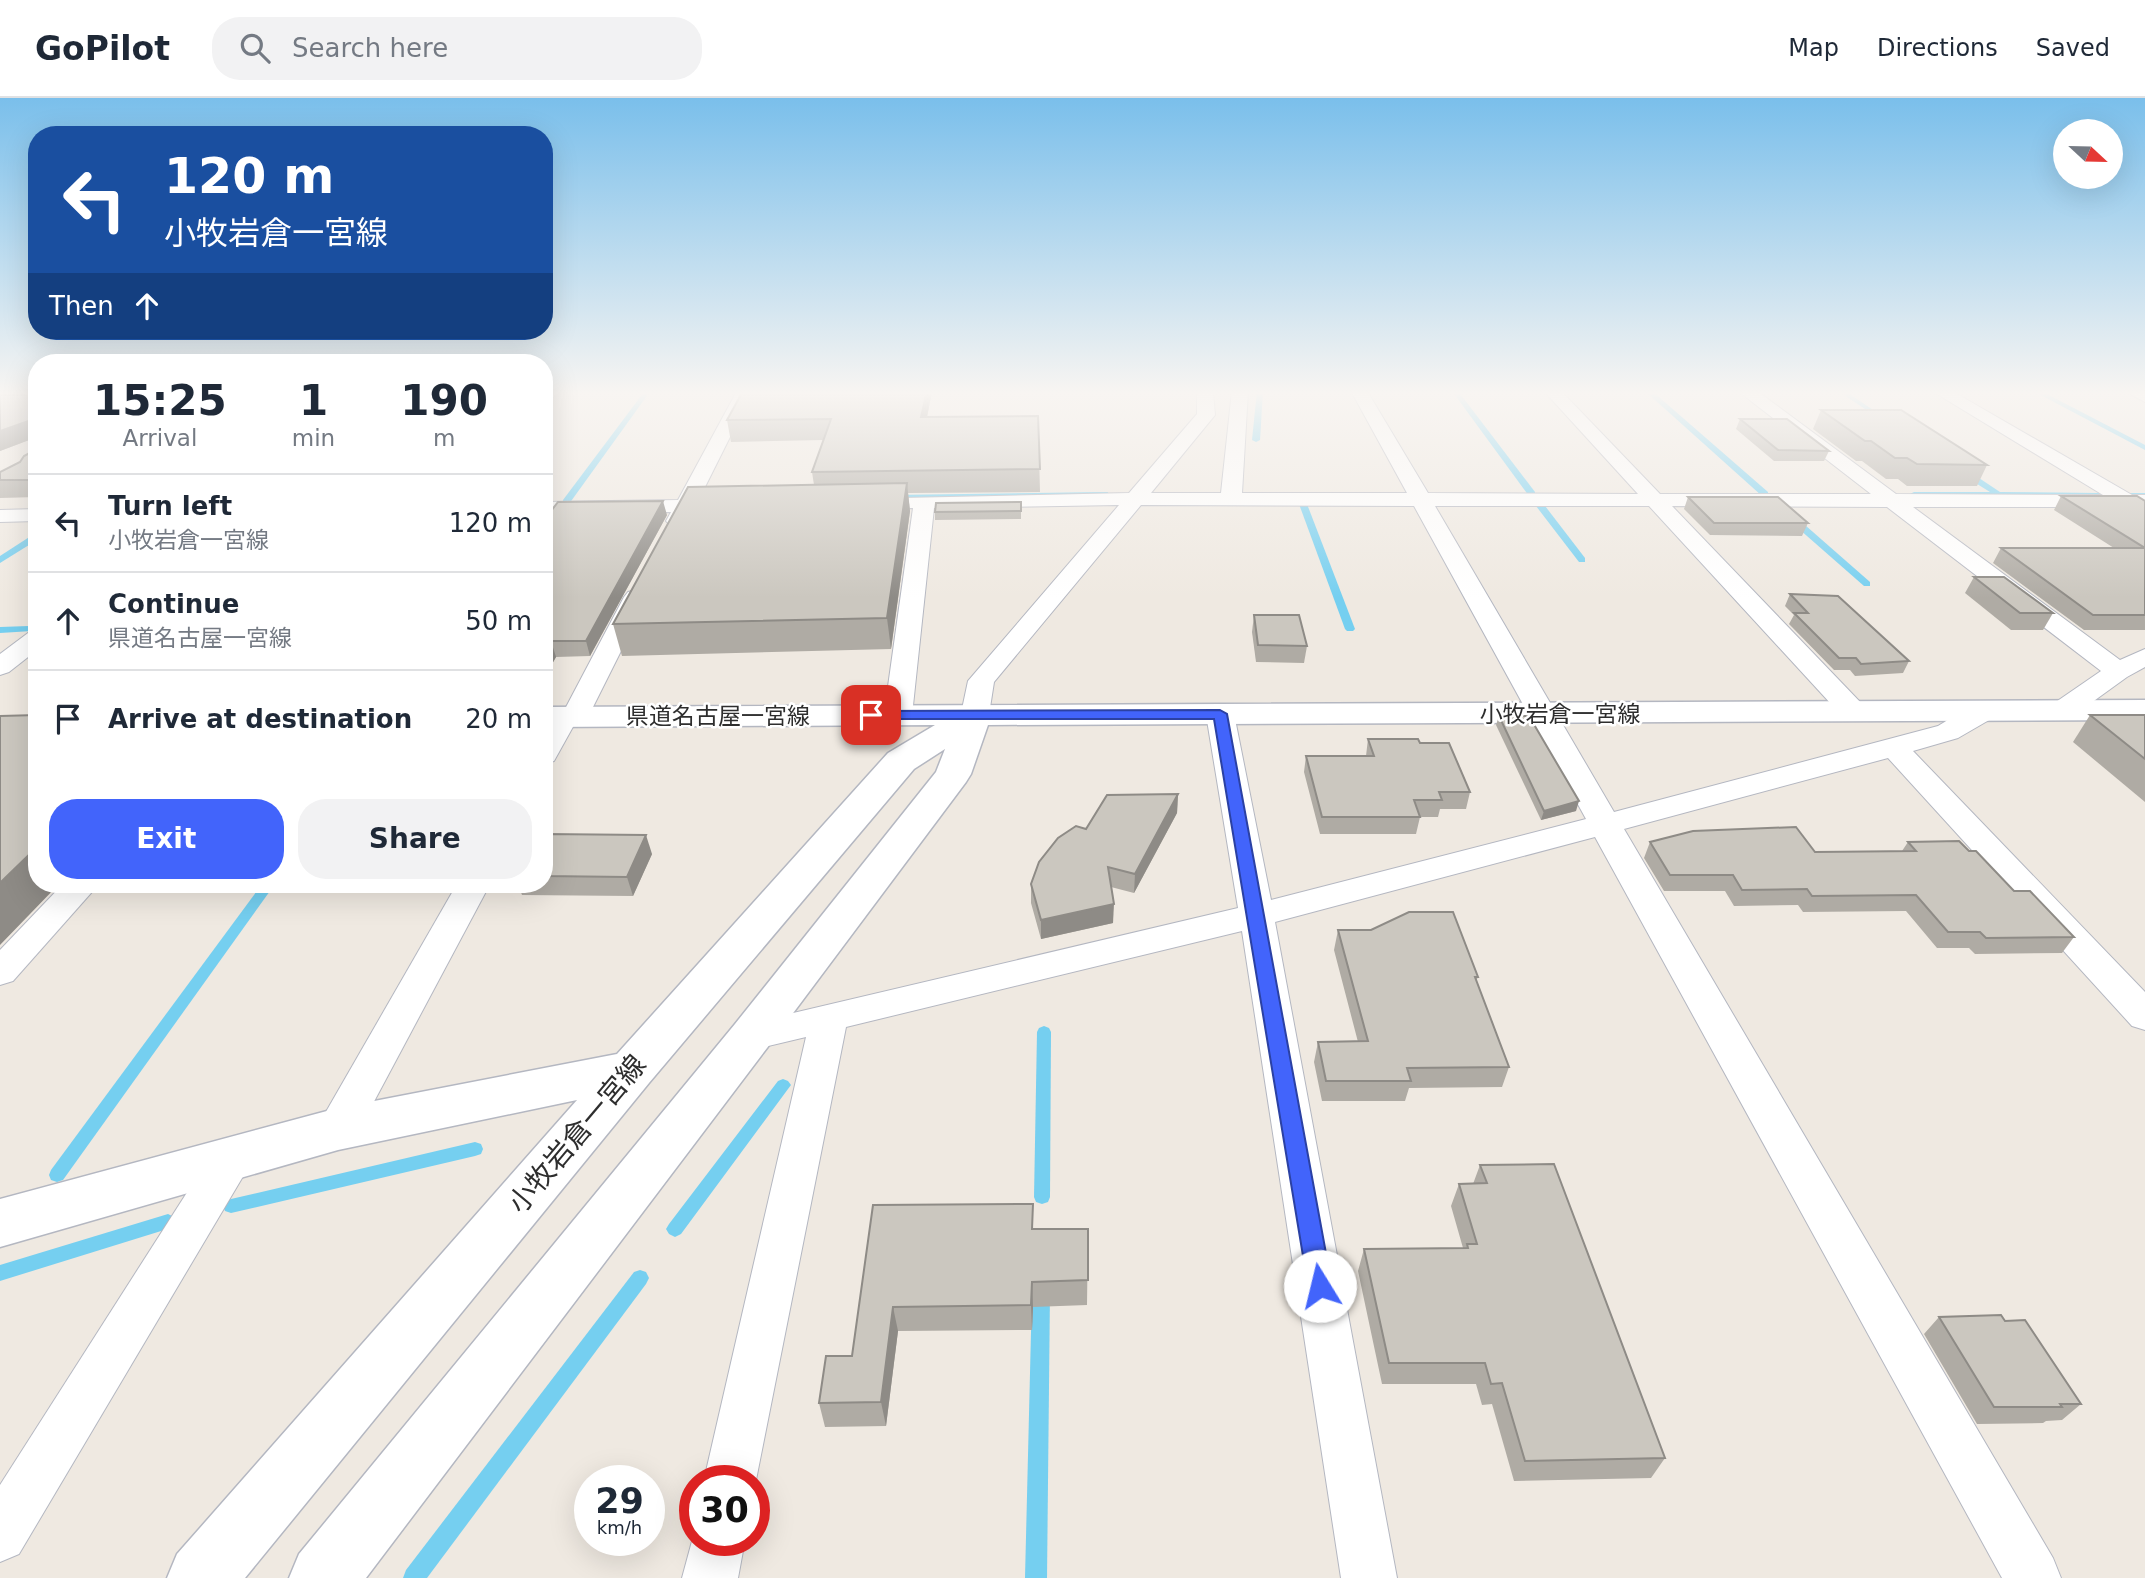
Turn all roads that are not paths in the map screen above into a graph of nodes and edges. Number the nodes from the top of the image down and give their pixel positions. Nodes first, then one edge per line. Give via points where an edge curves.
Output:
1 (709, 460) edge
2 (1167, 460) edge
3 (1234, 460) edge
4 (1398, 460) edge
5 (1617, 460) edge
6 (1838, 460) edge
7 (2062, 460) edge
8 (1134, 499) junction
9 (1231, 499) junction
10 (1420, 499) junction
11 (1654, 500) junction
12 (1891, 500) junction
13 (925, 502) junction
14 (845, 503) edge
15 (2139, 504) edge
16 (738, 505) edge
17 (685, 506) junction
18 (553, 508) edge
19 (0, 516) edge
20 (28, 516) edge
21 (667, 541) edge
22 (648, 575) edge
23 (28, 645) edge
24 (2145, 657) edge
25 (0, 667) edge
26 (2118, 671) junction
27 (1986, 710) junction
28 (2063, 710) junction
29 (2145, 710) edge
30 (1853, 711) junction
31 (1220, 714) junction
32 (1541, 714) junction
33 (898, 715) junction
34 (975, 715) junction
35 (561, 717) edge
36 (553, 735) edge
37 (1894, 748) junction
38 (1604, 824) junction
39 (74, 893) edge
40 (468, 893) edge
41 (1255, 916) junction
42 (0, 972) edge
43 (2145, 1016) edge
44 (829, 1018) junction
45 (751, 1036) junction
46 (632, 1070) junction
47 (338, 1129) junction
48 (233, 1156) junction
49 (0, 1223) edge
50 (733, 1465) edge
51 (0, 1535) edge
52 (715, 1556) edge
53 (201, 1578) edge
54 (323, 1578) edge
55 (710, 1578) edge
56 (1369, 1578) edge
57 (2033, 1578) edge

1 - 17 street
2 - 8 street
3 - 9 street
4 - 10 street
5 - 11 street
6 - 12 street
7 - 15 street
8 - 9 street
8 - 13 street
8 - 34 street via 981,681
9 - 10 street
10 - 11 street
10 - 32 street
11 - 12 street
11 - 30 street
12 - 15 street
12 - 26 street
13 - 14 street
13 - 33 street
16 - 17 street
17 - 18 street
17 - 21 street
19 - 20 street
22 - 35 street
23 - 25 street
24 - 26 street
26 - 28 street
27 - 28 main road, 小牧岩倉一宮線
27 - 30 main road, 小牧岩倉一宮線
27 - 37 street via 1948,732
28 - 29 main road, 小牧岩倉一宮線
30 - 32 main road, 小牧岩倉一宮線
31 - 32 main road, 小牧岩倉一宮線
31 - 34 main road, 小牧岩倉一宮線
31 - 41 street
32 - 38 street
33 - 34 main road, 県道名古屋一宮線
33 - 35 main road, 県道名古屋一宮線
34 - 45 main road via 953,774
34 - 46 main road, 小牧岩倉一宮線 via 901,761
35 - 36 street
37 - 38 street
37 - 43 street
38 - 41 street
38 - 57 street
39 - 42 street
40 - 47 street
41 - 44 street
41 - 56 street
44 - 45 street
44 - 50 street
45 - 54 main road
46 - 47 main road
46 - 53 main road, 小牧岩倉一宮線
47 - 48 main road
48 - 49 main road
48 - 51 street
52 - 55 street

